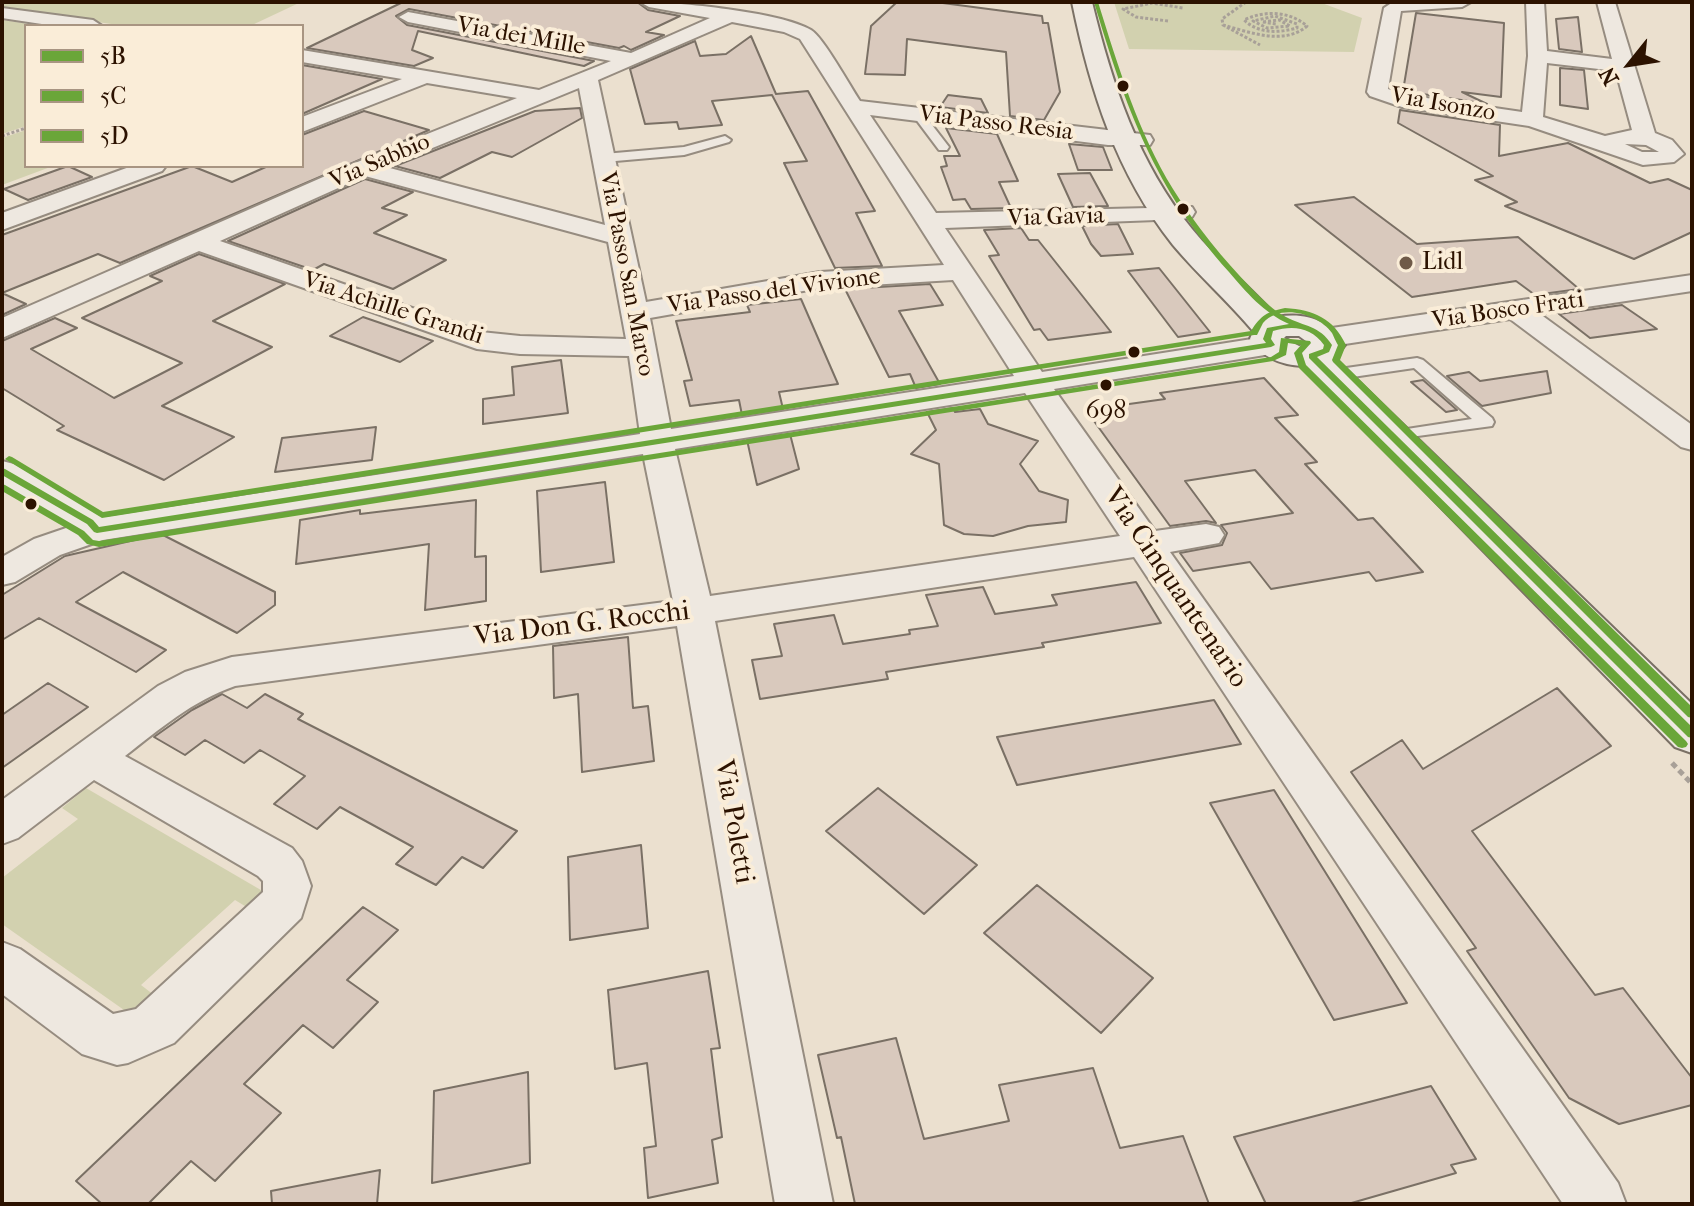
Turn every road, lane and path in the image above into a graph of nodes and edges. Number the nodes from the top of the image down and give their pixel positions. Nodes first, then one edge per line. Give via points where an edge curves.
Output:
1 (649, 2) edge
2 (760, 2) edge
3 (1082, 2) edge
4 (1096, 2) edge
5 (1149, 2) edge
6 (1246, 2) edge
7 (1462, 2) edge
8 (1535, 2) edge
9 (1606, 2) edge
10 (1183, 8) dead end
11 (2, 13) edge
12 (1230, 14) junction
13 (408, 17) dead end
14 (727, 17) junction
15 (1247, 18) junction
16 (1255, 19) junction
17 (1168, 21) dead end
18 (1264, 22) junction
19 (79, 24) edge
20 (1276, 24) dead end
21 (1223, 25) junction
22 (461, 26) junction
23 (1258, 26) junction
24 (1252, 27) junction
25 (1244, 30) junction
26 (420, 43) dead end
27 (1260, 45) dead end
28 (392, 54) dead end
29 (304, 56) edge
30 (1538, 56) junction
31 (633, 59) junction
32 (365, 65) junction
33 (1625, 66) junction
34 (427, 76) junction
35 (587, 77) junction
36 (539, 96) junction
37 (595, 106) junction
38 (851, 106) junction
39 (918, 114) junction
40 (1532, 120) junction
41 (304, 124) edge
42 (24, 129) edge
43 (2, 136) edge
44 (1132, 139) junction
45 (725, 140) dead end
46 (943, 147) dead end
47 (1646, 148) junction
48 (604, 158) junction
49 (149, 168) edge
50 (363, 168) junction
51 (1681, 174) dead end
52 (1173, 213) junction
53 (929, 221) junction
54 (2, 222) edge
55 (619, 237) junction
56 (198, 242) junction
57 (961, 272) junction
58 (1692, 283) edge
59 (1516, 310) junction
60 (635, 312) junction
61 (2, 329) edge
62 (1301, 345) junction
63 (642, 348) junction
64 (1035, 382) junction
65 (1394, 436) junction
66 (1692, 440) edge
67 (657, 442) junction
68 (2, 471) edge
69 (97, 530) junction
70 (1206, 535) dead end
71 (1144, 545) junction
72 (2, 573) edge
73 (694, 611) junction
74 (1692, 734) edge
75 (92, 758) junction
76 (2, 825) edge
77 (2, 965) edge
78 (804, 1204) edge
79 (1597, 1204) edge

1 - 14 street, Via Cinquantenario
2 - 14 street, Via Sabbio
3 - 44 street via 1102,88
4 - 44 street
5 - 10 path
5 - 17 path via 1123,9 1136,17
6 - 12 path
7 - 40 street, Via Isonzo via 1393,8 1377,92 1402,101
8 - 30 street
9 - 33 street
11 - 19 street
12 - 15 path
12 - 21 path via 1222,19
13 - 22 street, Via dei Mille
14 - 31 street, Via Sabbio
14 - 38 street, Via Cinquantenario via 803,31
15 - 16 path
15 - 24 path via 1245,23
15 - 25 path via 1280,14 1307,26 1288,35
16 - 18 path
16 - 23 path
16 - 24 path via 1280,17 1297,28 1277,32
18 - 20 path
18 - 23 path
18 - 23 path via 1279,20 1290,26
21 - 25 path
21 - 27 path
22 - 26 street
22 - 31 street, Via dei Mille
23 - 24 path
24 - 25 path
28 - 32 street
29 - 32 street
30 - 33 street
30 - 40 street
31 - 35 street, Via Sabbio
32 - 34 street
33 - 47 street
34 - 36 street
34 - 41 street
35 - 36 street, Via Sabbio
35 - 37 street, Via Passo San Marco
36 - 37 street
36 - 50 street, Via Sabbio
37 - 48 street, Via Passo San Marco
38 - 39 street, Via Passo Resia
38 - 53 street, Via Cinquantenario
39 - 44 street, Via Passo Resia
39 - 46 lane
40 - 47 street, Via Isonzo via 1626,154
42 - 43 path
44 - 52 street
45 - 48 lane via 684,151
47 - 51 street, Via Isonzo
48 - 55 street, Via Passo San Marco
49 - 54 street
50 - 55 street
50 - 56 street, Via Sabbio
52 - 53 street, Via Gavia
52 - 62 street via 1205,263
53 - 57 street, Via Cinquantenario
55 - 60 street, Via Passo San Marco
56 - 61 street, Via Sabbio
56 - 63 street, Via Achille Grandi via 470,338 520,345
57 - 60 street, Via Passo del Vivione via 820,280
57 - 64 street, Via Cinquantenario
58 - 59 street, Via Bosco Frati
59 - 62 street, Via Bosco Frati
59 - 66 street
60 - 63 street, Via Passo San Marco
62 - 64 street, Via Bosco Frati
62 - 65 street
62 - 65 lane via 1417,363 1486,422
63 - 67 street, Via Passo San Marco
64 - 67 street, Via Bosco Frati
64 - 71 street, Via Cinquantenario
65 - 74 street
67 - 69 street, Via Bosco Frati
67 - 73 street, Via Poletti
68 - 69 street
69 - 72 street, Via Bosco Frati via 47,547
70 - 71 street, Via Don G. Rocchi
71 - 73 street, Via Don G. Rocchi
71 - 79 street, Via Cinquantenario
73 - 75 street, Via Don G. Rocchi via 221,675 182,692
73 - 78 street, Via Poletti
75 - 76 street, Via Don G. Rocchi
75 - 77 street via 275,862 289,885 284,903 163,1019 128,1038 101,1036

